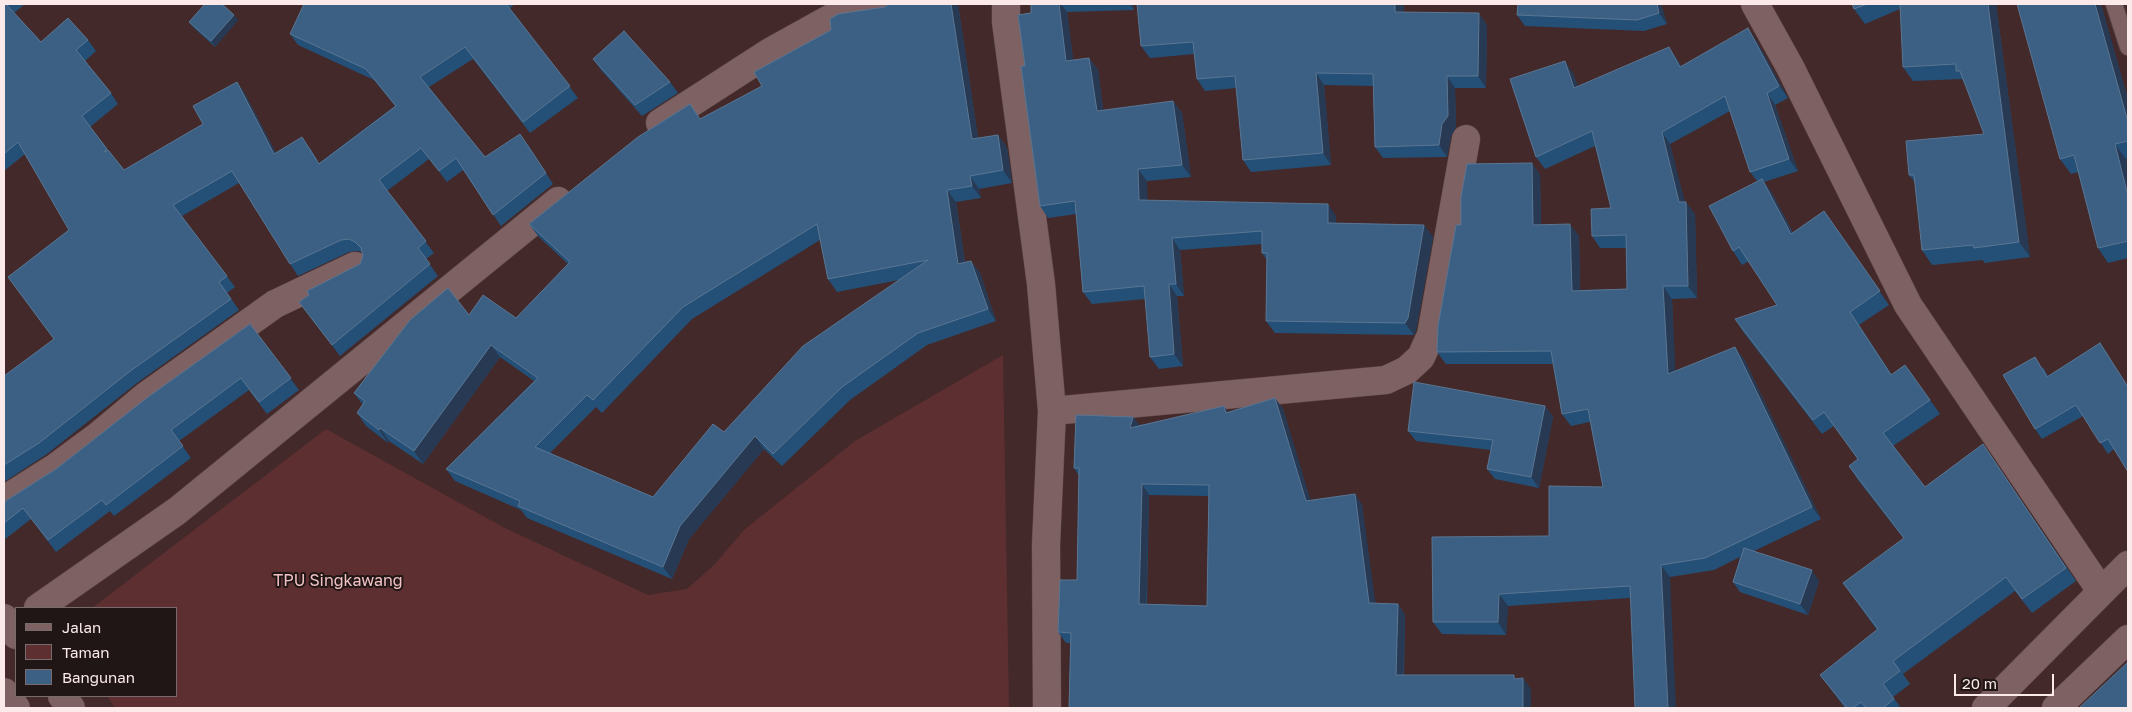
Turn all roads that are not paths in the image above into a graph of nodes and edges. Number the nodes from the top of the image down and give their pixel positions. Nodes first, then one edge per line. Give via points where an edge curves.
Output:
1 (890, 4) edge
2 (1006, 4) edge
3 (1755, 4) edge
4 (2114, 4) edge
5 (2128, 48) edge
6 (638, 137) edge
7 (1466, 139) dead end
8 (578, 186) edge
9 (355, 266) edge
10 (1052, 411) junction
11 (4, 500) edge
12 (2128, 565) edge
13 (2101, 591) junction
14 (39, 607) edge
15 (2128, 639) edge
16 (4, 692) edge
17 (63, 697) edge
18 (16, 708) edge
19 (71, 708) edge
20 (1047, 708) edge
21 (1986, 708) edge
22 (2056, 708) edge

1 - 6 street via 842,12 770,52
2 - 10 street via 1041,284
3 - 13 street via 1790,67 1908,305
4 - 5 lane
7 - 10 street via 1432,335 1421,356 1407,370 1386,380
8 - 14 street via 448,288 177,511
9 - 11 street via 275,304 146,396 63,462
10 - 20 street via 1046,545
12 - 13 street
13 - 21 street
15 - 22 street
16 - 18 street
17 - 19 street

